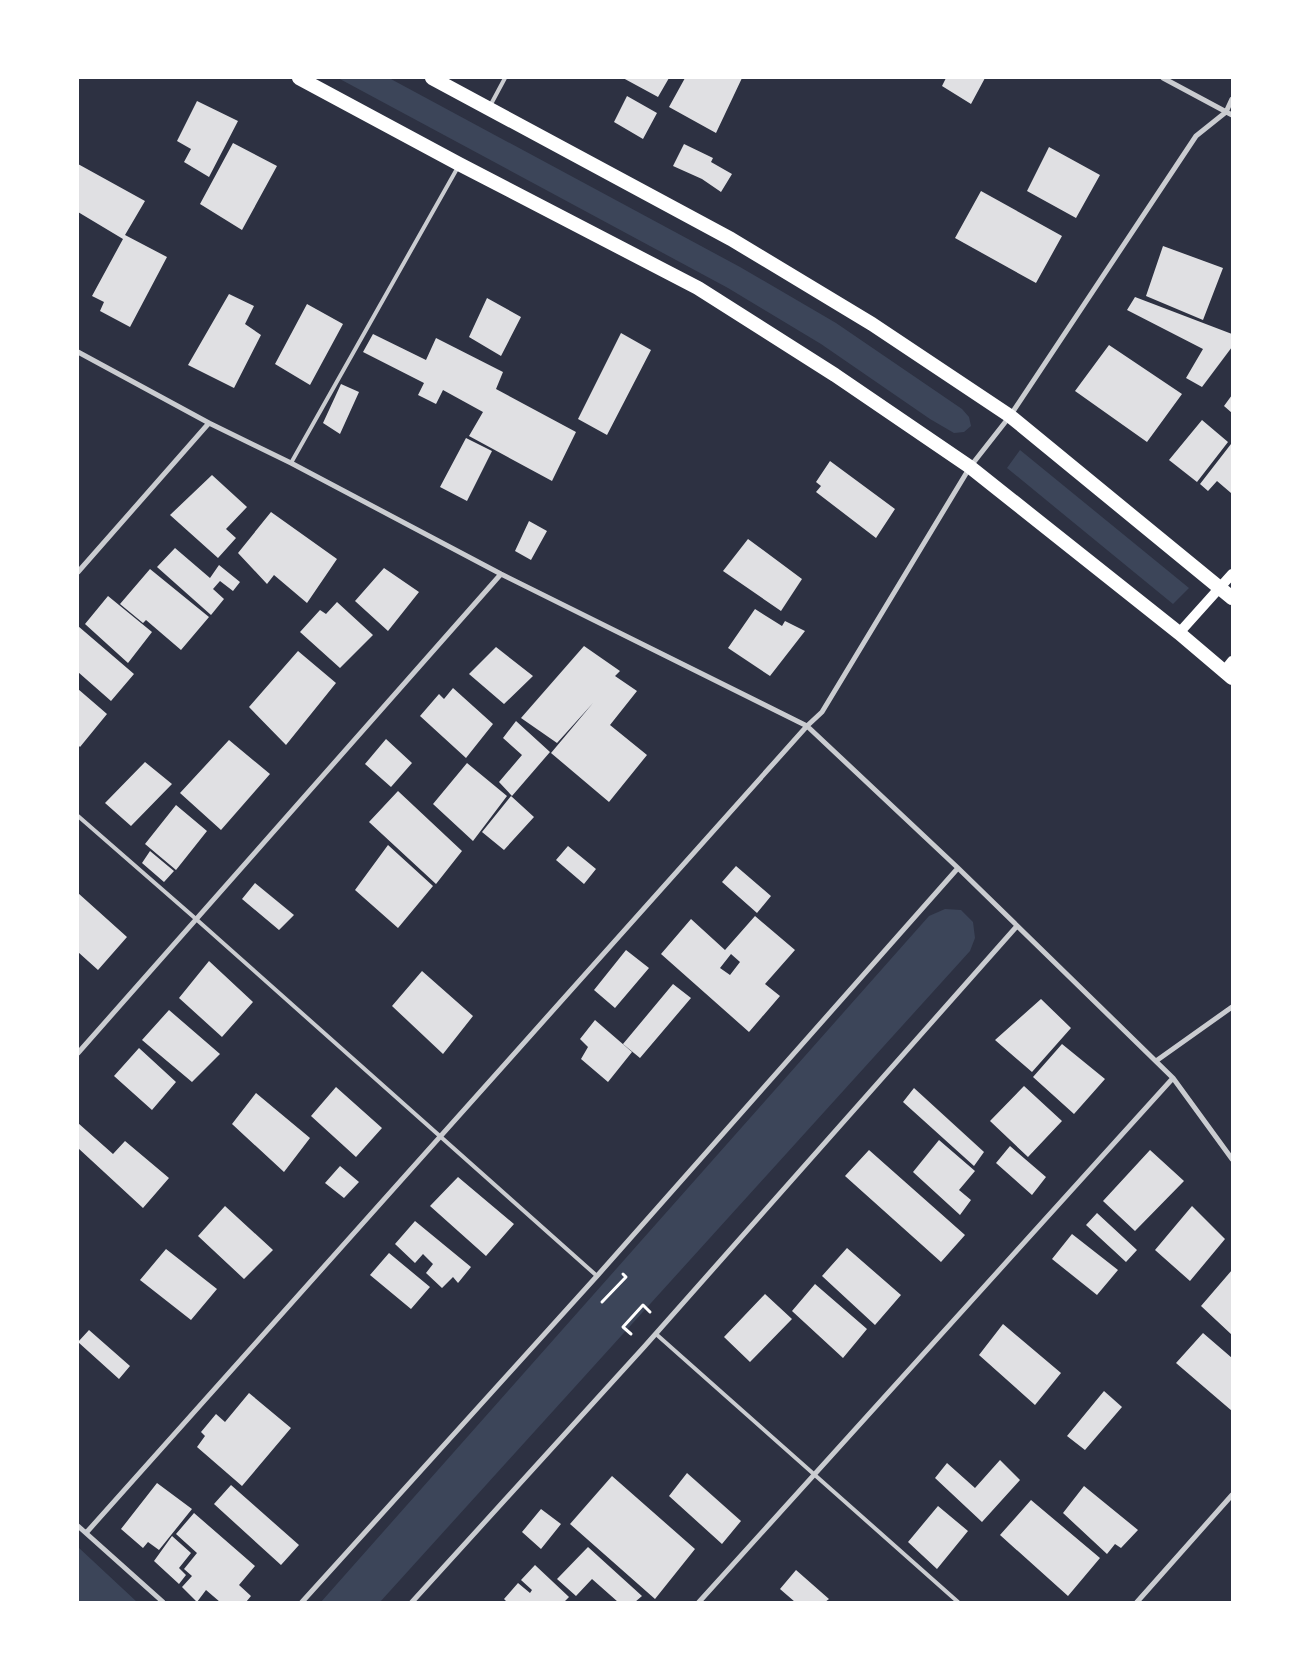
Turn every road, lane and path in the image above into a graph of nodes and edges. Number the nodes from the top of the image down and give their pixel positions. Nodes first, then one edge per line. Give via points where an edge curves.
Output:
1 (299, 78) edge
2 (432, 78) edge
3 (505, 78) edge
4 (1163, 78) edge
5 (1232, 100) edge
6 (489, 108) junction
7 (1226, 112) junction
8 (1232, 115) edge
9 (459, 164) junction
10 (78, 352) edge
11 (1010, 416) junction
12 (209, 423) junction
13 (291, 463) junction
14 (970, 467) junction
15 (78, 572) edge
16 (501, 574) junction
17 (1232, 574) edge
18 (1220, 587) junction
19 (1232, 598) edge
20 (1179, 633) junction
21 (1230, 670) edge
22 (807, 726) junction
23 (78, 816) edge
24 (958, 868) junction
25 (196, 919) junction
26 (1017, 926) junction
27 (1232, 1007) edge
28 (78, 1053) edge
29 (1156, 1061) junction
30 (1173, 1078) junction
31 (439, 1136) junction
32 (1232, 1159) edge
33 (597, 1276) junction
34 (656, 1334) junction
35 (814, 1474) junction
36 (1232, 1495) edge
37 (78, 1526) edge
38 (86, 1533) junction
39 (162, 1602) edge
40 (302, 1602) edge
41 (412, 1602) edge
42 (699, 1602) edge
43 (958, 1602) edge
44 (1137, 1602) edge

1 - 9 highway
2 - 6 highway
3 - 6 lane
4 - 7 street
5 - 7 street
6 - 11 highway via 731,240 872,324
7 - 8 street
7 - 11 street via 1196,136
9 - 13 lane
9 - 14 highway via 698,288
10 - 12 street
11 - 14 street
11 - 18 highway
12 - 13 street
12 - 15 street
13 - 16 street
14 - 20 highway
14 - 22 street via 822,712
16 - 22 street
16 - 25 street
17 - 18 main road
18 - 19 highway
18 - 20 main road
20 - 21 highway
22 - 24 street
22 - 31 street
23 - 25 lane
24 - 26 street
24 - 33 street
25 - 28 street
25 - 31 lane
26 - 29 street
26 - 34 street
27 - 29 street
29 - 30 street
30 - 32 street
30 - 35 street
31 - 33 lane
31 - 38 street
33 - 40 street
34 - 35 lane
34 - 41 street
35 - 42 street
35 - 43 lane
36 - 44 street
37 - 38 street
38 - 39 street

